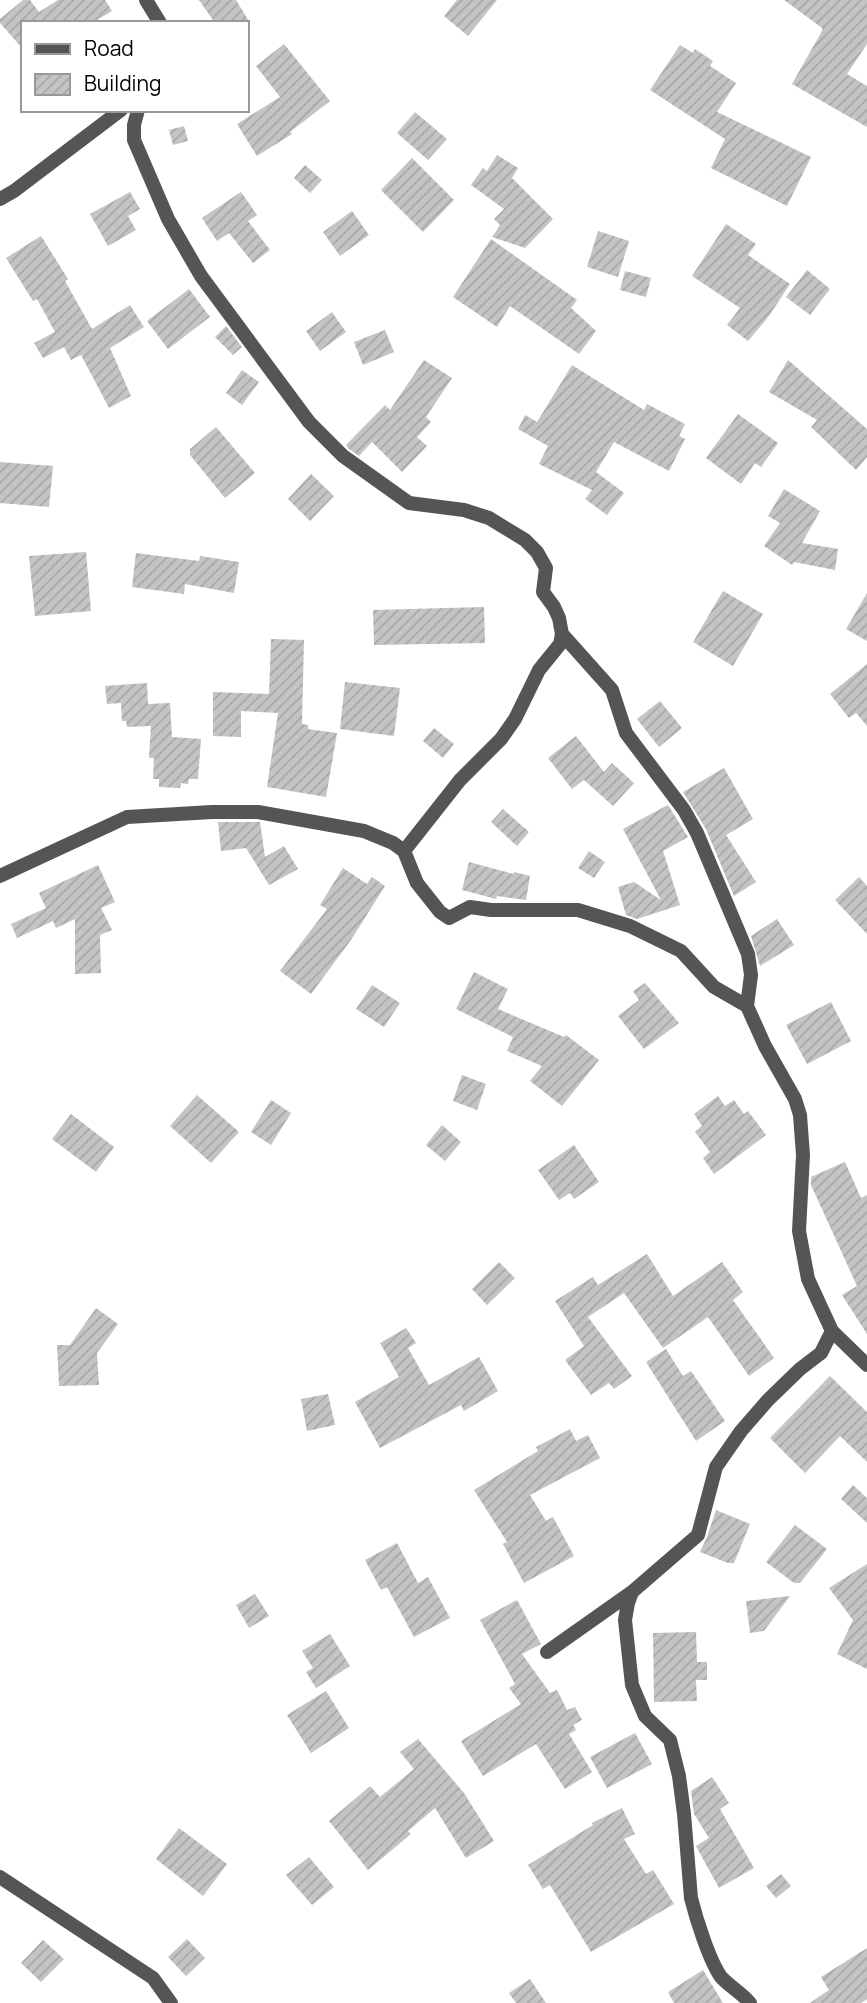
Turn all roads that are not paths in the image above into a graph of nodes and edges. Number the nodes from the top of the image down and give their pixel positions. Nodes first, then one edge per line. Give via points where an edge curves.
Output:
1 (146, 0) edge
2 (159, 21) edge
3 (118, 112) edge
4 (137, 112) edge
5 (0, 199) edge
6 (562, 634) junction
7 (404, 851) junction
8 (0, 876) edge
9 (747, 1006) junction
10 (832, 1331) junction
11 (867, 1365) edge
12 (632, 1592) junction
13 (547, 1652) dead end
14 (0, 1877) edge
15 (171, 2003) edge
16 (750, 2003) edge

1 - 2 street
3 - 5 street
4 - 6 street via 134,140 169,219 201,276 309,422 343,456 409,503 489,518 524,540 546,568 543,593 554,607
6 - 7 street via 501,739 460,780
6 - 9 street via 612,690 626,733 697,833 748,954
7 - 8 street via 364,831 258,812 158,814 127,817 102,826
7 - 9 street via 417,883 449,918 470,908 578,910 630,926 681,951 714,987
9 - 10 street via 800,1115 802,1258
10 - 11 street
10 - 12 street via 821,1353 768,1400 716,1467 698,1535
12 - 13 street
12 - 16 street via 625,1620 632,1685 645,1716 670,1740 679,1776 696,1918 721,1977
14 - 15 street via 153,1978

